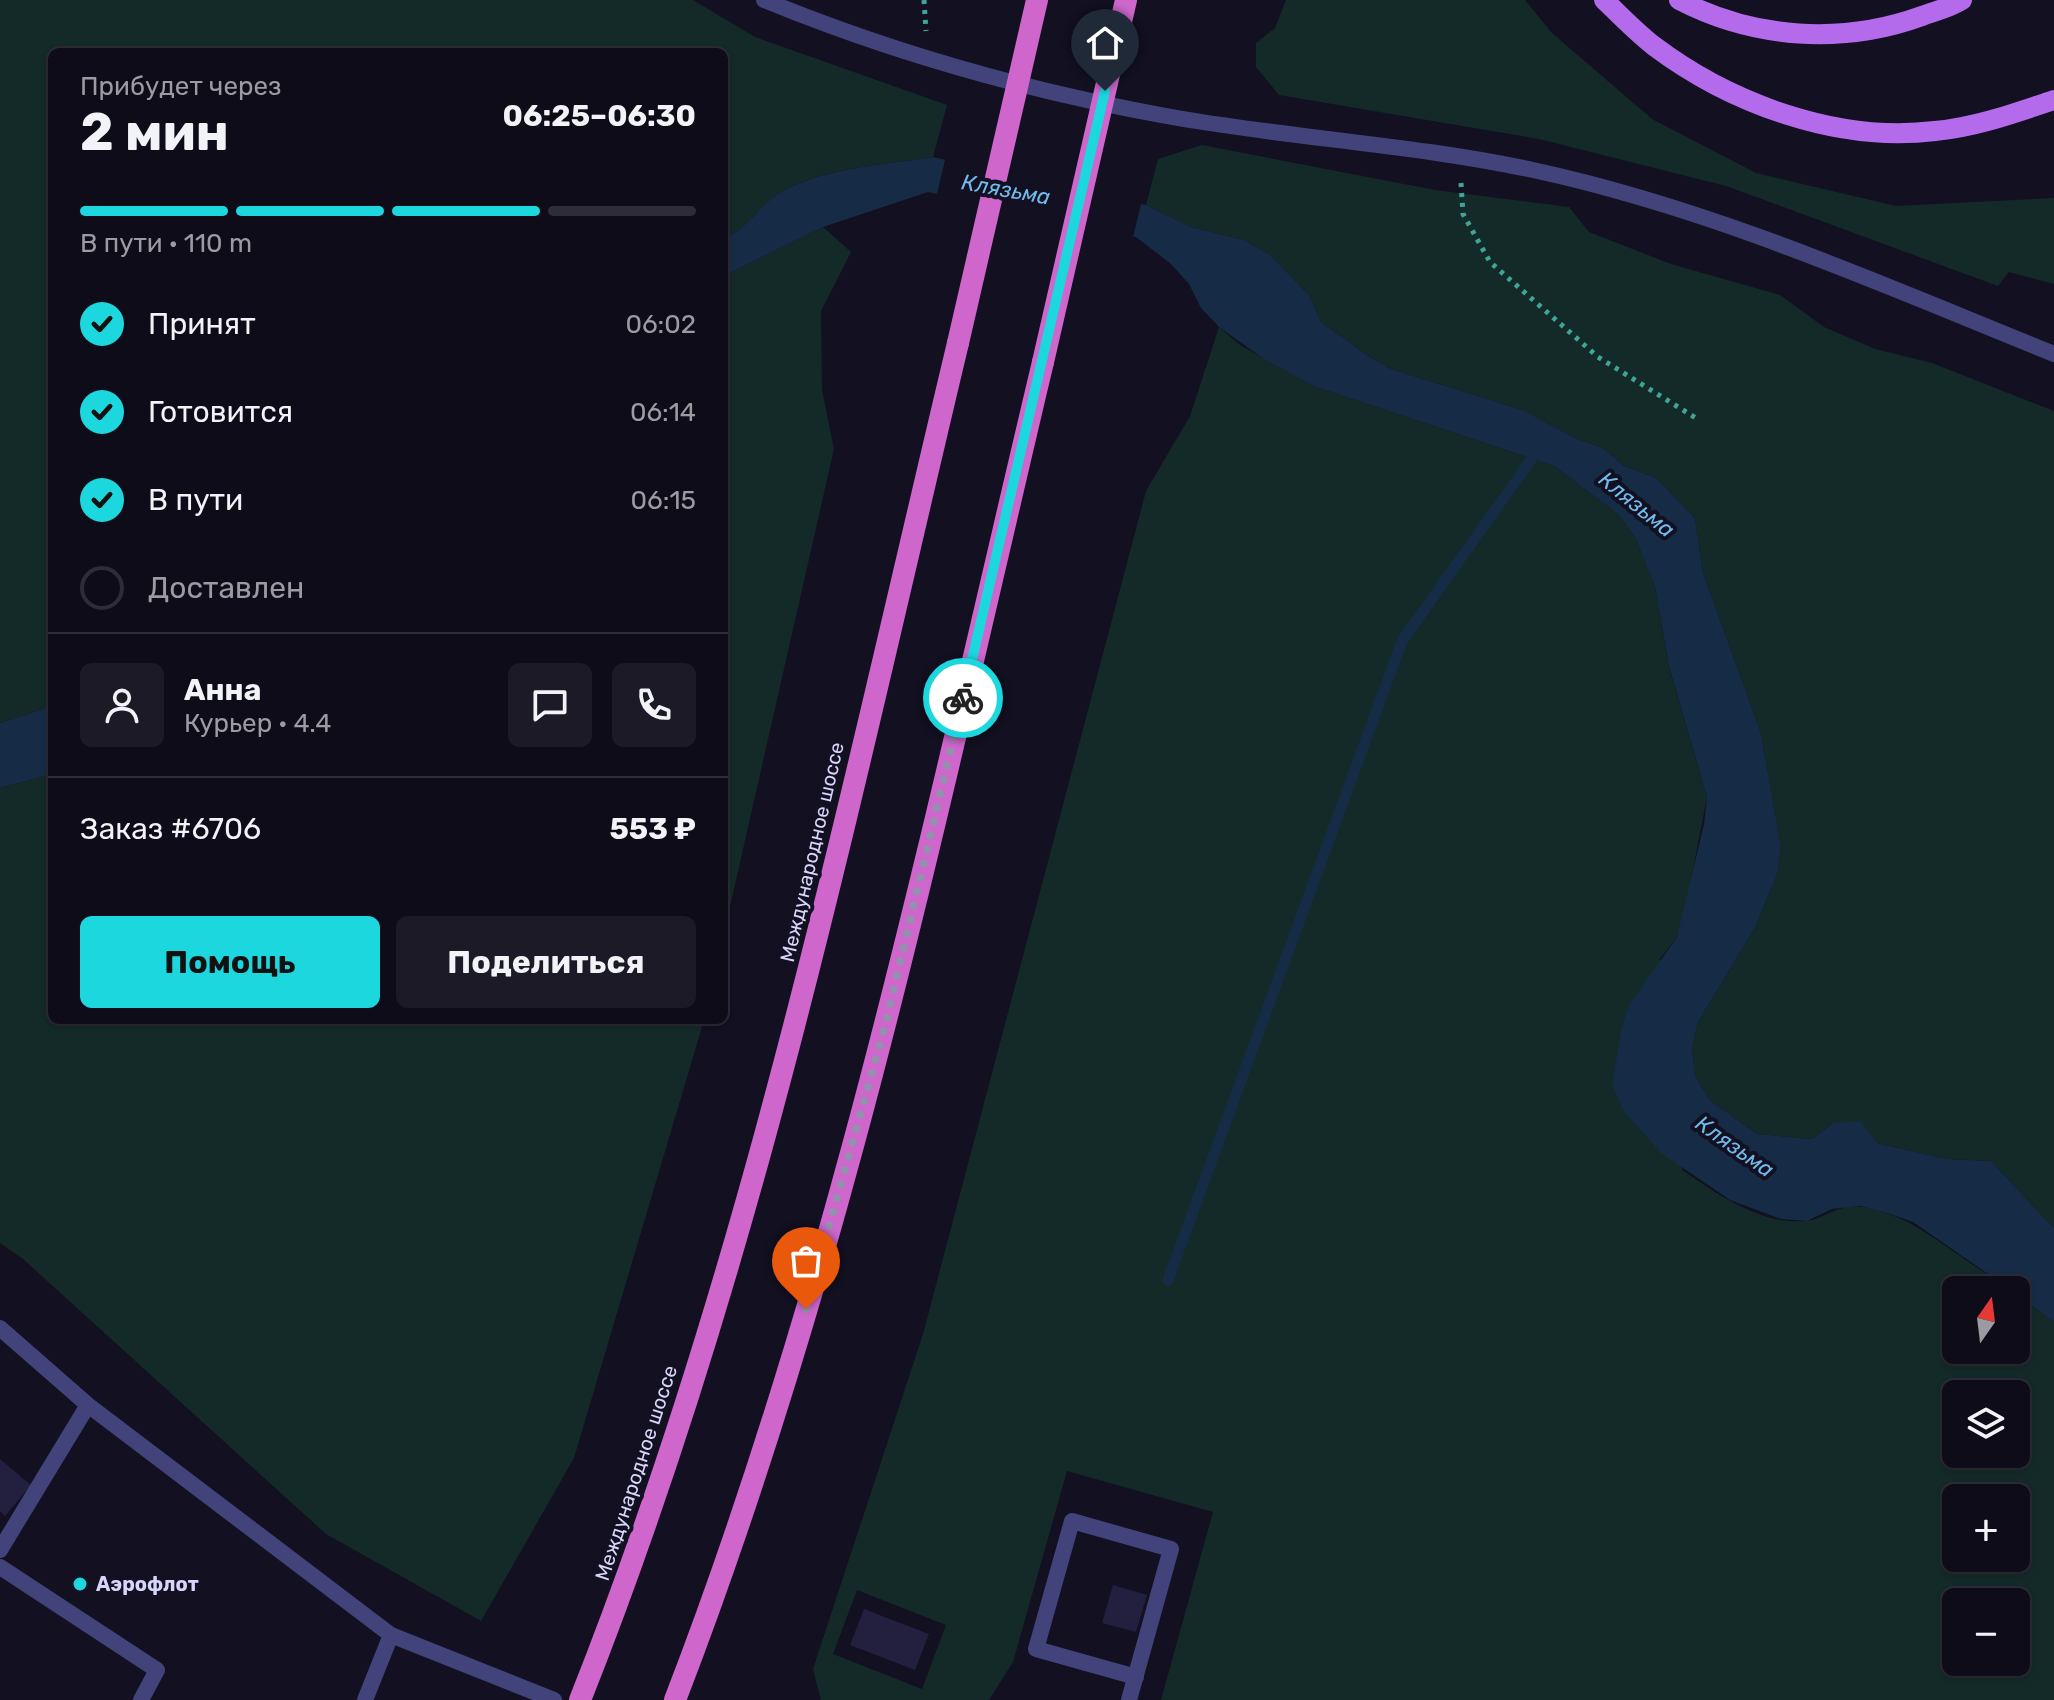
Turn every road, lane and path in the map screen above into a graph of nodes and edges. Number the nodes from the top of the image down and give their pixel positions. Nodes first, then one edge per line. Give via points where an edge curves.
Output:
1 (764, 0) edge
2 (1037, 0) edge
3 (1126, 0) edge
4 (1604, 0) edge
5 (1679, 0) edge
6 (1962, 0) edge
7 (2054, 100) edge
8 (1459, 158) junction
9 (2054, 354) edge
10 (1699, 420) dead end
11 (0, 1328) edge
12 (88, 1405) junction
13 (0, 1550) edge
14 (0, 1567) edge
15 (391, 1635) junction
16 (1136, 1677) junction
17 (141, 1700) edge
18 (365, 1700) edge
19 (554, 1700) edge
20 (580, 1700) edge
21 (675, 1700) edge
22 (1129, 1700) edge

1 - 8 street via 927,60 1166,116
2 - 20 highway, Международное шоссе, bridge via 793,1034 678,1428
3 - 21 highway, bridge via 885,1026 766,1440
4 - 7 main road via 1653,45 1725,91 1811,122 1892,133 1935,131
5 - 6 main road via 1751,29 1824,36 1891,27
8 - 9 street via 1533,170 1772,239
8 - 10 path via 1463,214 1490,262 1598,357
11 - 12 street
12 - 13 street
12 - 15 street
14 - 17 street via 157,1670
15 - 18 street
15 - 19 street
16 - 16 street via 1036,1649 1072,1521 1171,1549
16 - 22 street

